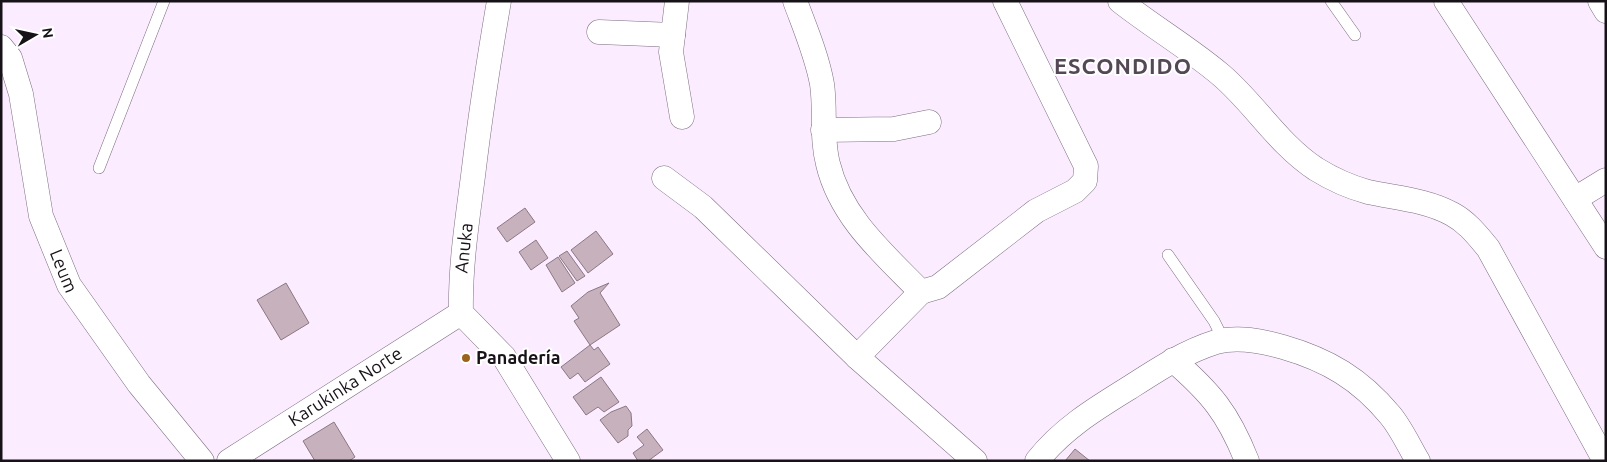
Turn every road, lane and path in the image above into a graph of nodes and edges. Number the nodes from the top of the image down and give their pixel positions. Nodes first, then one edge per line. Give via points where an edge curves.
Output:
1 (164, 1) edge
2 (499, 1) edge
3 (677, 1) edge
4 (794, 1) edge
5 (1005, 1) edge
6 (1120, 1) edge
7 (1331, 1) edge
8 (1446, 1) edge
9 (1600, 1) edge
10 (1606, 11) edge
11 (599, 32) dead end
12 (673, 35) junction
13 (1355, 35) dead end
14 (1, 47) edge
15 (682, 117) dead end
16 (929, 122) dead end
17 (823, 130) junction
18 (99, 168) dead end
19 (664, 178) dead end
20 (1606, 180) edge
21 (1575, 199) junction
22 (1606, 247) edge
23 (1168, 255) dead end
24 (921, 292) junction
25 (461, 313) junction
26 (1224, 341) junction
27 (857, 357) junction
28 (1173, 360) junction
29 (202, 461) edge
30 (229, 461) edge
31 (568, 461) edge
32 (975, 461) edge
33 (1037, 461) edge
34 (1248, 461) edge
35 (1418, 461) edge
36 (1605, 461) edge

1 - 18 lane
2 - 25 street, Anuka via 485,80 460,276
3 - 12 street
4 - 17 street via 814,53 822,86
5 - 24 street via 1086,166 1085,181 1075,191 1036,211 938,287
6 - 36 street via 1223,76 1314,168 1366,191 1427,204 1470,227 1488,248
7 - 13 lane
8 - 21 street
9 - 10 street
11 - 12 street
12 - 15 street via 671,52
14 - 29 street, Leum via 10,58 21,94 40,216 69,286 139,384
16 - 17 street via 894,130
17 - 24 street via 828,165 847,209 860,230
19 - 27 street via 703,207
20 - 21 street
21 - 22 street
23 - 26 lane via 1214,321
24 - 27 street
25 - 30 street, Karukinka Norte
25 - 31 street via 504,357
26 - 28 street
26 - 35 street via 1264,341 1332,365 1359,383 1391,416
27 - 32 street
28 - 33 street via 1080,419 1051,443
28 - 34 street via 1220,406

